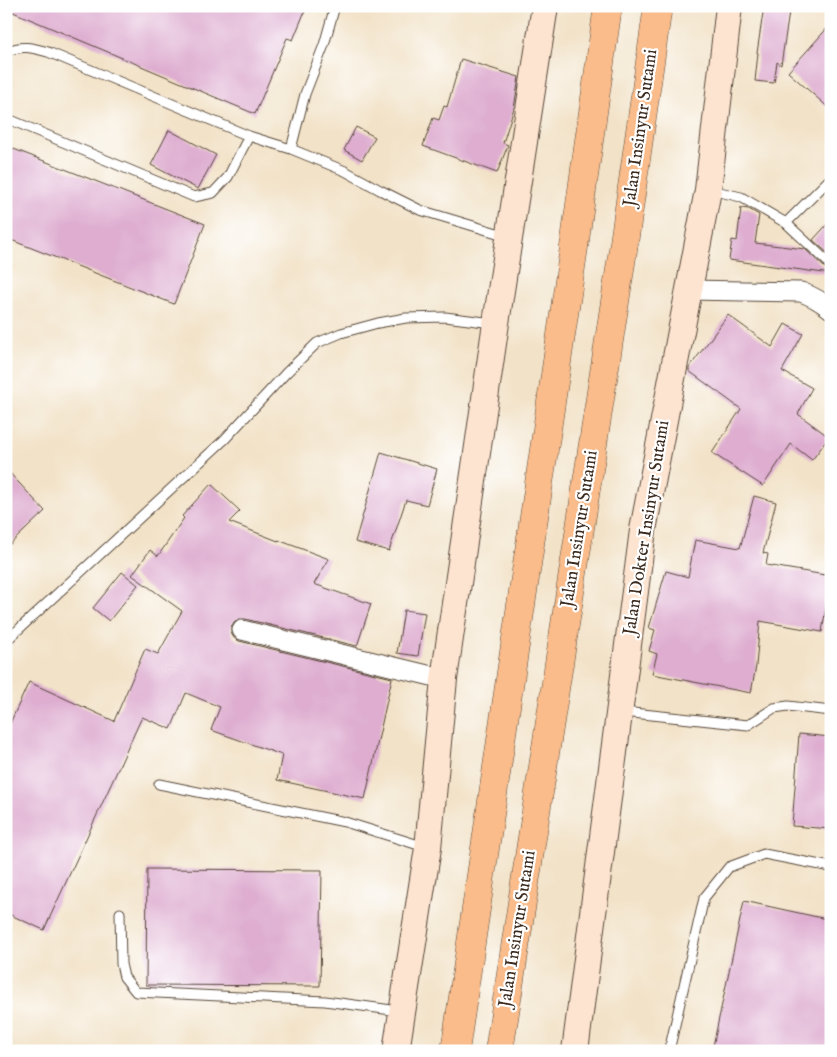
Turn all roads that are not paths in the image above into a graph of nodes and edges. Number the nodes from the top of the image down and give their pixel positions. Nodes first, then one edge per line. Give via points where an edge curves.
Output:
1 (335, 6) edge
2 (545, 6) edge
3 (608, 6) edge
4 (658, 6) edge
5 (729, 6) edge
6 (6, 52) edge
7 (6, 118) edge
8 (249, 136) junction
9 (291, 149) junction
10 (831, 178) edge
11 (708, 190) junction
12 (786, 223) junction
13 (509, 236) junction
14 (831, 265) edge
15 (689, 290) junction
16 (831, 309) edge
17 (496, 323) junction
18 (242, 630) dead end
19 (6, 641) edge
20 (444, 679) junction
21 (831, 711) edge
22 (620, 712) junction
23 (159, 784) dead end
24 (428, 848) junction
25 (831, 867) edge
26 (120, 913) dead end
27 (402, 1012) junction
28 (396, 1051) edge
29 (455, 1051) edge
30 (499, 1051) edge
31 (575, 1051) edge
32 (669, 1051) edge

1 - 9 lane via 305,94
2 - 13 street
3 - 29 highway
4 - 30 highway, Jalan Insinyur Sutami
5 - 11 street, Jalan Dokter Insinyur Sutami
6 - 8 lane via 28,46 48,52
7 - 8 lane via 194,197 213,193 228,178
8 - 9 lane
9 - 13 lane via 345,171 420,210
10 - 12 lane
11 - 12 lane via 740,197
11 - 15 street, Jalan Dokter Insinyur Sutami
12 - 14 lane
13 - 17 street
15 - 16 street via 801,292
15 - 22 street, Jalan Dokter Insinyur Sutami via 643,530
17 - 19 lane via 445,317 406,318 341,333 317,343 225,439
17 - 20 street
18 - 20 street
20 - 24 street
21 - 22 lane via 788,706 774,708 748,726
22 - 31 street, Jalan Dokter Insinyur Sutami
23 - 24 lane via 345,822
24 - 27 street
25 - 32 lane via 764,854 729,867 704,898
26 - 27 lane via 121,964 124,977 136,992 325,1000
27 - 28 street

